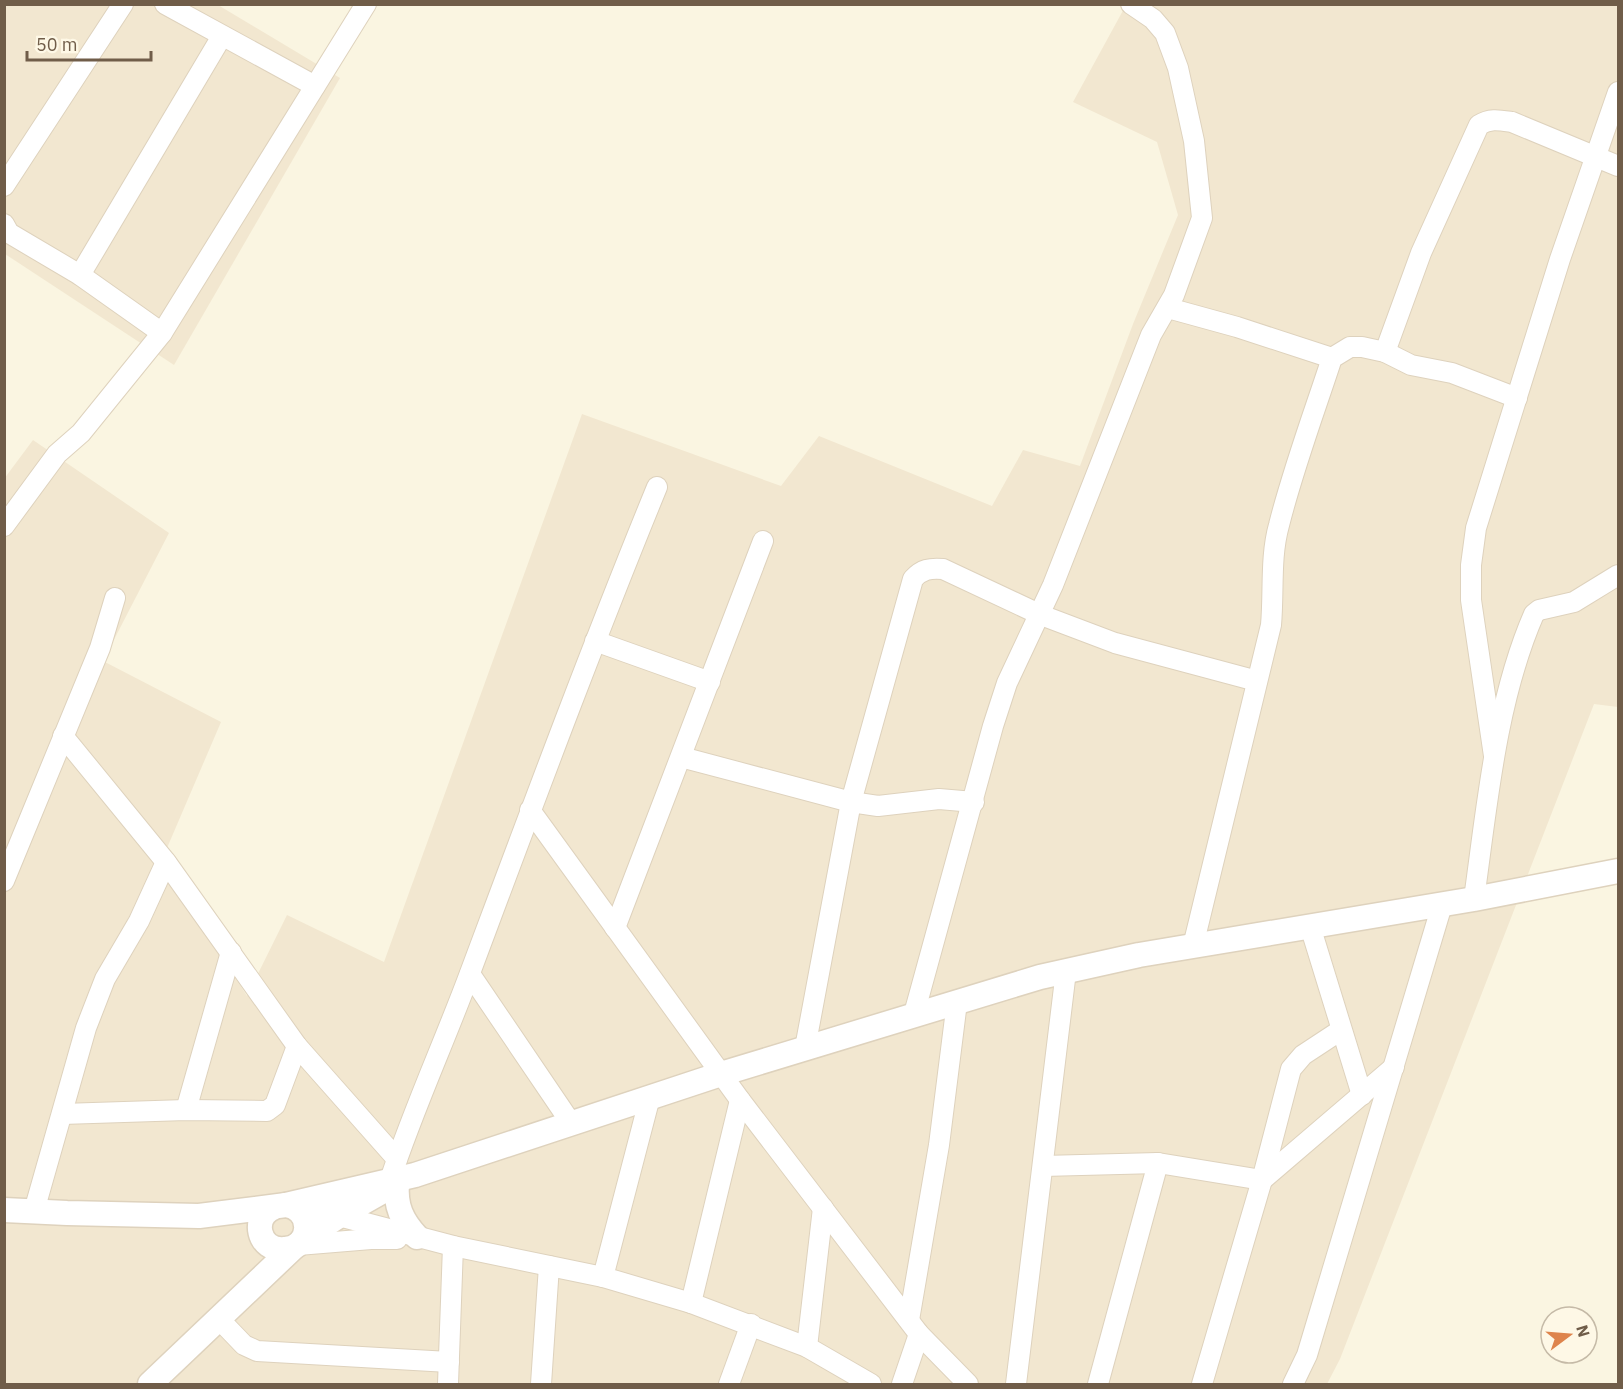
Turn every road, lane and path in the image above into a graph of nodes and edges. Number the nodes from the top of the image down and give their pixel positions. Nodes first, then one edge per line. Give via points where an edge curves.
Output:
1 (123, 4) edge
2 (165, 4) edge
3 (366, 4) edge
4 (1131, 4) edge
5 (222, 36) junction
6 (315, 86) junction
7 (1618, 92) edge
8 (1596, 156) junction
9 (1618, 166) edge
10 (4, 186) edge
11 (4, 224) edge
12 (80, 275) junction
13 (1168, 308) junction
14 (162, 333) junction
15 (1385, 352) junction
16 (1332, 358) junction
17 (1516, 398) junction
18 (657, 487) dead end
19 (4, 526) edge
20 (763, 541) dead end
21 (1618, 575) edge
22 (115, 598) dead end
23 (1041, 615) junction
24 (595, 641) junction
25 (1257, 681) junction
26 (710, 682) junction
27 (63, 736) junction
28 (1494, 756) junction
29 (681, 757) junction
30 (851, 802) junction
31 (974, 802) junction
32 (530, 810) junction
33 (166, 862) junction
34 (1618, 871) edge
35 (4, 881) edge
36 (1474, 899) junction
37 (1442, 905) junction
38 (1310, 926) junction
39 (615, 928) junction
40 (1193, 946) junction
41 (231, 952) junction
42 (1066, 971) junction
43 (470, 974) junction
44 (957, 1002) junction
45 (914, 1014) junction
46 (1341, 1030) junction
47 (297, 1046) junction
48 (805, 1048) junction
49 (1394, 1067) junction
50 (721, 1074) junction
51 (1362, 1095) junction
52 (650, 1098) junction
53 (740, 1100) junction
54 (186, 1110) junction
55 (62, 1114) junction
56 (571, 1123) junction
57 (1158, 1163) junction
58 (1043, 1166) junction
59 (397, 1177) junction
60 (1262, 1180) junction
61 (286, 1207) junction
62 (823, 1208) junction
63 (4, 1210) edge
64 (34, 1211) junction
65 (199, 1216) junction
66 (339, 1216) junction
67 (421, 1238) junction
68 (262, 1239) junction
69 (297, 1244) junction
70 (453, 1246) junction
71 (549, 1266) junction
72 (603, 1277) junction
73 (245, 1294) junction
74 (691, 1303) junction
75 (219, 1319) junction
76 (751, 1324) junction
77 (914, 1327) junction
78 (807, 1347) junction
79 (449, 1362) junction
80 (150, 1384) edge
81 (448, 1384) edge
82 (541, 1384) edge
83 (729, 1384) edge
84 (871, 1384) edge
85 (902, 1384) edge
86 (968, 1384) edge
87 (1016, 1384) edge
88 (1098, 1384) edge
89 (1202, 1384) edge
90 (1293, 1384) edge

1 - 10 street
2 - 5 street
3 - 6 street
4 - 13 street via 1165,33 1178,68 1199,178 1203,218
5 - 6 street
5 - 12 street
6 - 14 street
7 - 8 street
8 - 9 street
8 - 15 street via 1512,122 1495,119 1479,125 1421,253
8 - 17 street
11 - 12 street via 9,233
12 - 14 street
13 - 16 street
13 - 23 street via 1151,335
14 - 19 street via 81,433 57,454
15 - 16 street via 1350,347
15 - 17 street via 1411,365 1452,373
16 - 25 street via 1278,525 1271,625
17 - 28 street via 1476,528 1471,565 1472,609
18 - 24 street
20 - 26 street
21 - 28 street via 1574,602 1534,614 1515,667
22 - 27 street via 100,648
23 - 25 street via 1115,643
23 - 30 street via 943,569 918,574 913,579
23 - 31 street via 1007,683
24 - 26 street
24 - 32 street
25 - 40 street
26 - 29 street
27 - 33 street
27 - 35 street
28 - 36 street
29 - 30 street
29 - 39 street
30 - 31 street via 878,806 939,799
30 - 48 street
31 - 45 street
32 - 39 street
32 - 43 street
33 - 41 street
33 - 55 street via 139,921 105,979 86,1028
34 - 36 street
36 - 37 street
37 - 38 street
37 - 49 street
38 - 40 street
38 - 46 street
39 - 50 street
40 - 42 street
41 - 47 street
41 - 54 street
42 - 44 street
42 - 58 street
43 - 56 street
43 - 59 street via 407,1129
44 - 45 street
44 - 77 street
45 - 48 street
46 - 51 street
46 - 60 street via 1302,1055 1291,1069
47 - 54 street via 272,1109
47 - 59 street
48 - 50 street
49 - 51 street
49 - 90 street via 1307,1355
50 - 52 street
50 - 53 street
51 - 60 street
52 - 56 street
52 - 72 street
53 - 62 street
53 - 74 street
54 - 55 street
55 - 64 street
56 - 59 street
57 - 58 street
57 - 60 street
57 - 88 street
58 - 87 street
59 - 61 street
59 - 66 street
59 - 67 street via 400,1215
60 - 89 street
61 - 65 street
61 - 66 street
61 - 68 street via 270,1209 262,1218
61 - 69 street via 302,1213 306,1223
62 - 77 street
62 - 78 street
63 - 64 street
64 - 65 street
65 - 68 street
66 - 67 street
66 - 69 street
67 - 69 street
67 - 70 street
68 - 69 street via 281,1249
68 - 73 street
69 - 73 street
70 - 71 street
70 - 79 street
71 - 72 street
71 - 82 street
72 - 74 street
73 - 75 street
74 - 76 street
75 - 79 street via 244,1345 257,1351
75 - 80 street
76 - 78 street
76 - 83 street
77 - 85 street
77 - 86 street
78 - 84 street
79 - 81 street

